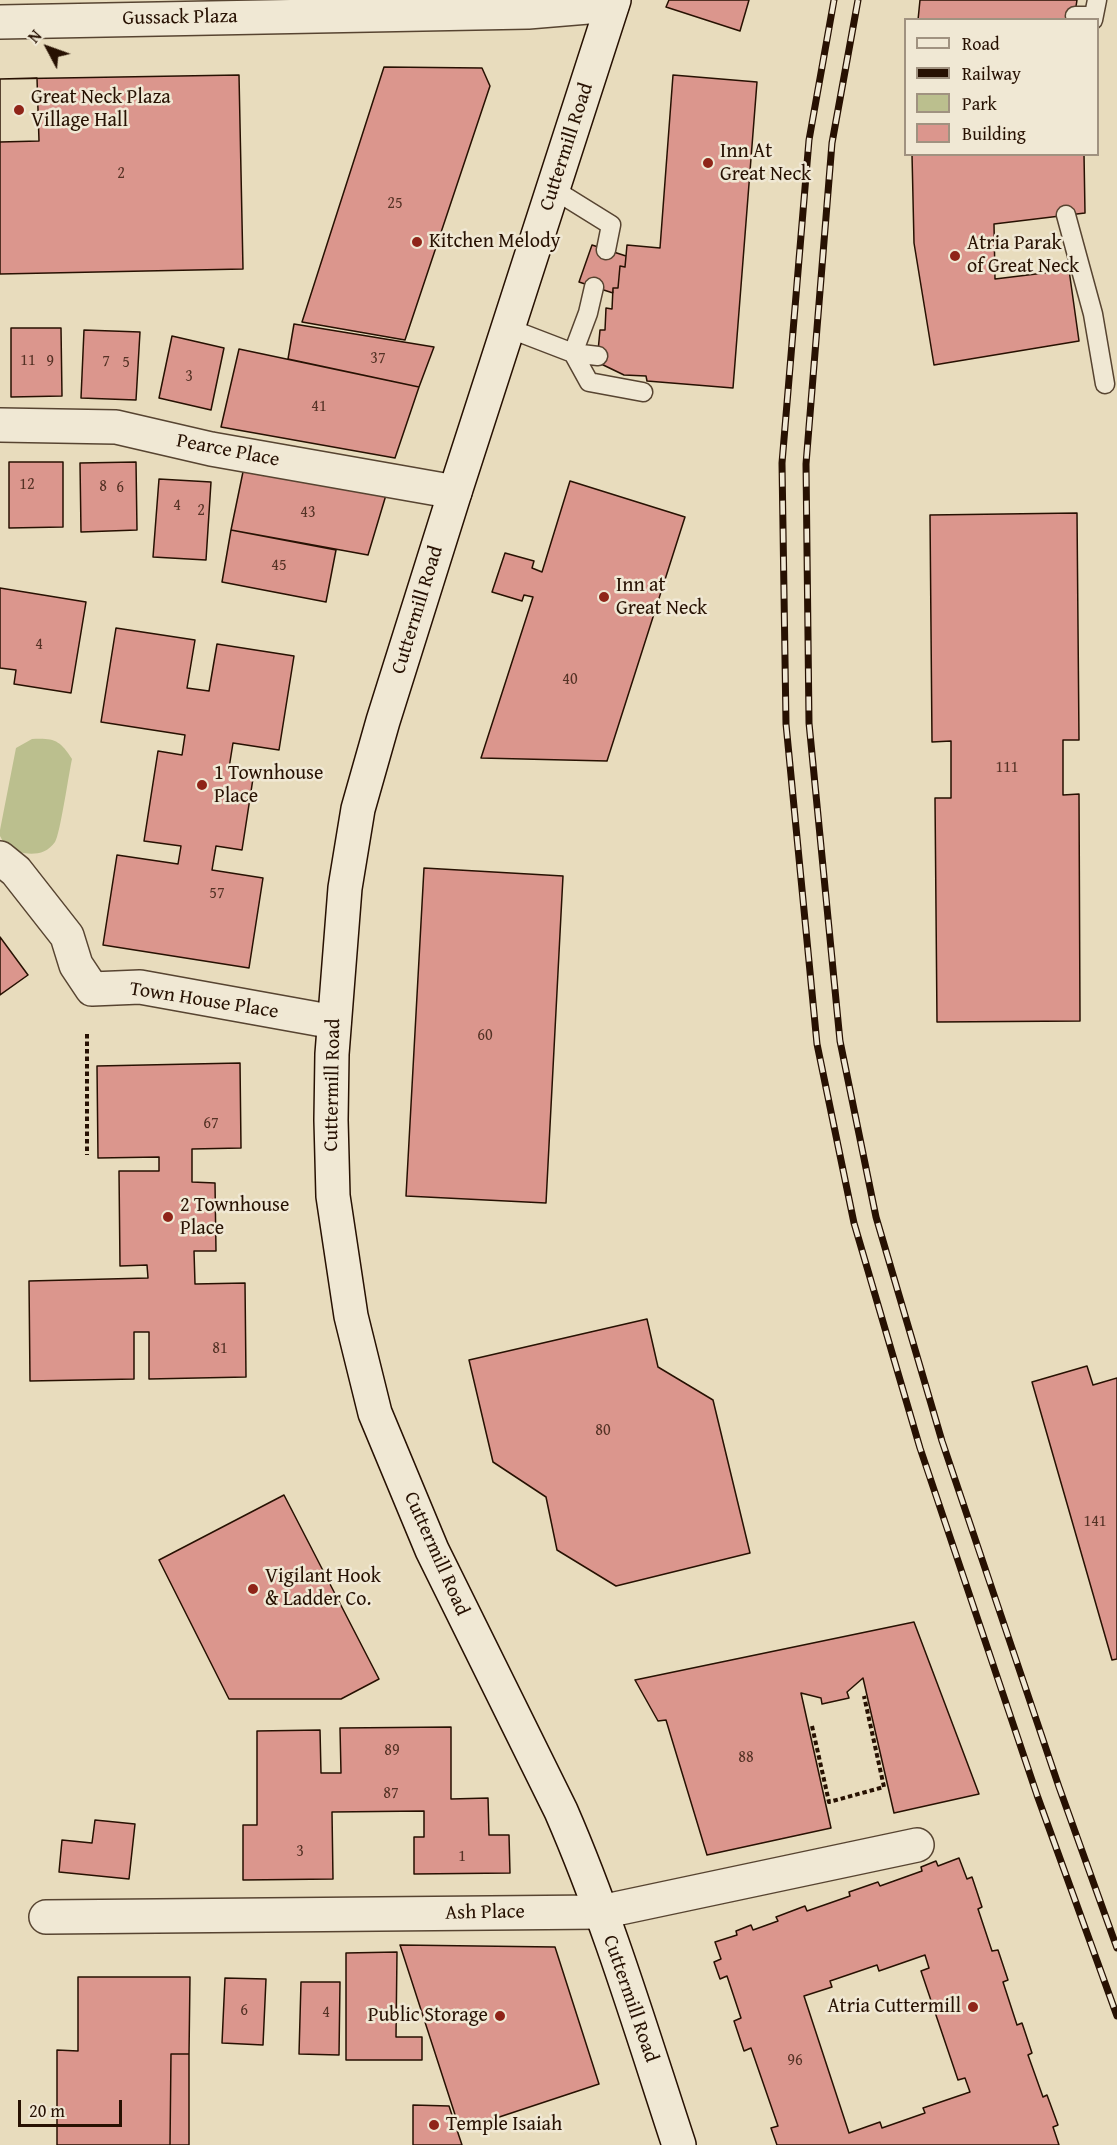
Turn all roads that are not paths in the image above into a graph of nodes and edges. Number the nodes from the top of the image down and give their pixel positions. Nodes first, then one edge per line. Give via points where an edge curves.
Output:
1 (613, 3) edge
2 (0, 22) edge
3 (553, 189) junction
4 (1066, 215) dead end
5 (606, 250) dead end
6 (594, 287) dead end
7 (508, 328) junction
8 (573, 353) junction
9 (598, 356) dead end
10 (1105, 384) dead end
11 (643, 392) dead end
12 (0, 425) edge
13 (455, 492) junction
14 (0, 858) edge
15 (334, 1022) junction
16 (917, 1845) dead end
17 (601, 1912) junction
18 (46, 1917) dead end
19 (679, 2145) edge

1 - 2 street, Gussack Plaza via 528,12
1 - 3 street, Cuttermill Road
3 - 5 lane via 611,225
3 - 7 street, Cuttermill Road
4 - 10 lane via 1084,315
6 - 8 lane
7 - 8 lane
7 - 13 street, Cuttermill Road
8 - 9 lane
8 - 11 lane via 589,382
12 - 13 street, Pearce Place via 116,427 211,449
13 - 15 street, Cuttermill Road via 358,809 345,888
14 - 15 street, Town House Place via 16,871 67,936 76,965 92,989 141,987
15 - 17 street, Cuttermill Road via 333,1196 351,1316 375,1413 432,1550 561,1811
16 - 17 street, Ash Place
17 - 18 street, Ash Place
17 - 19 street, Cuttermill Road

